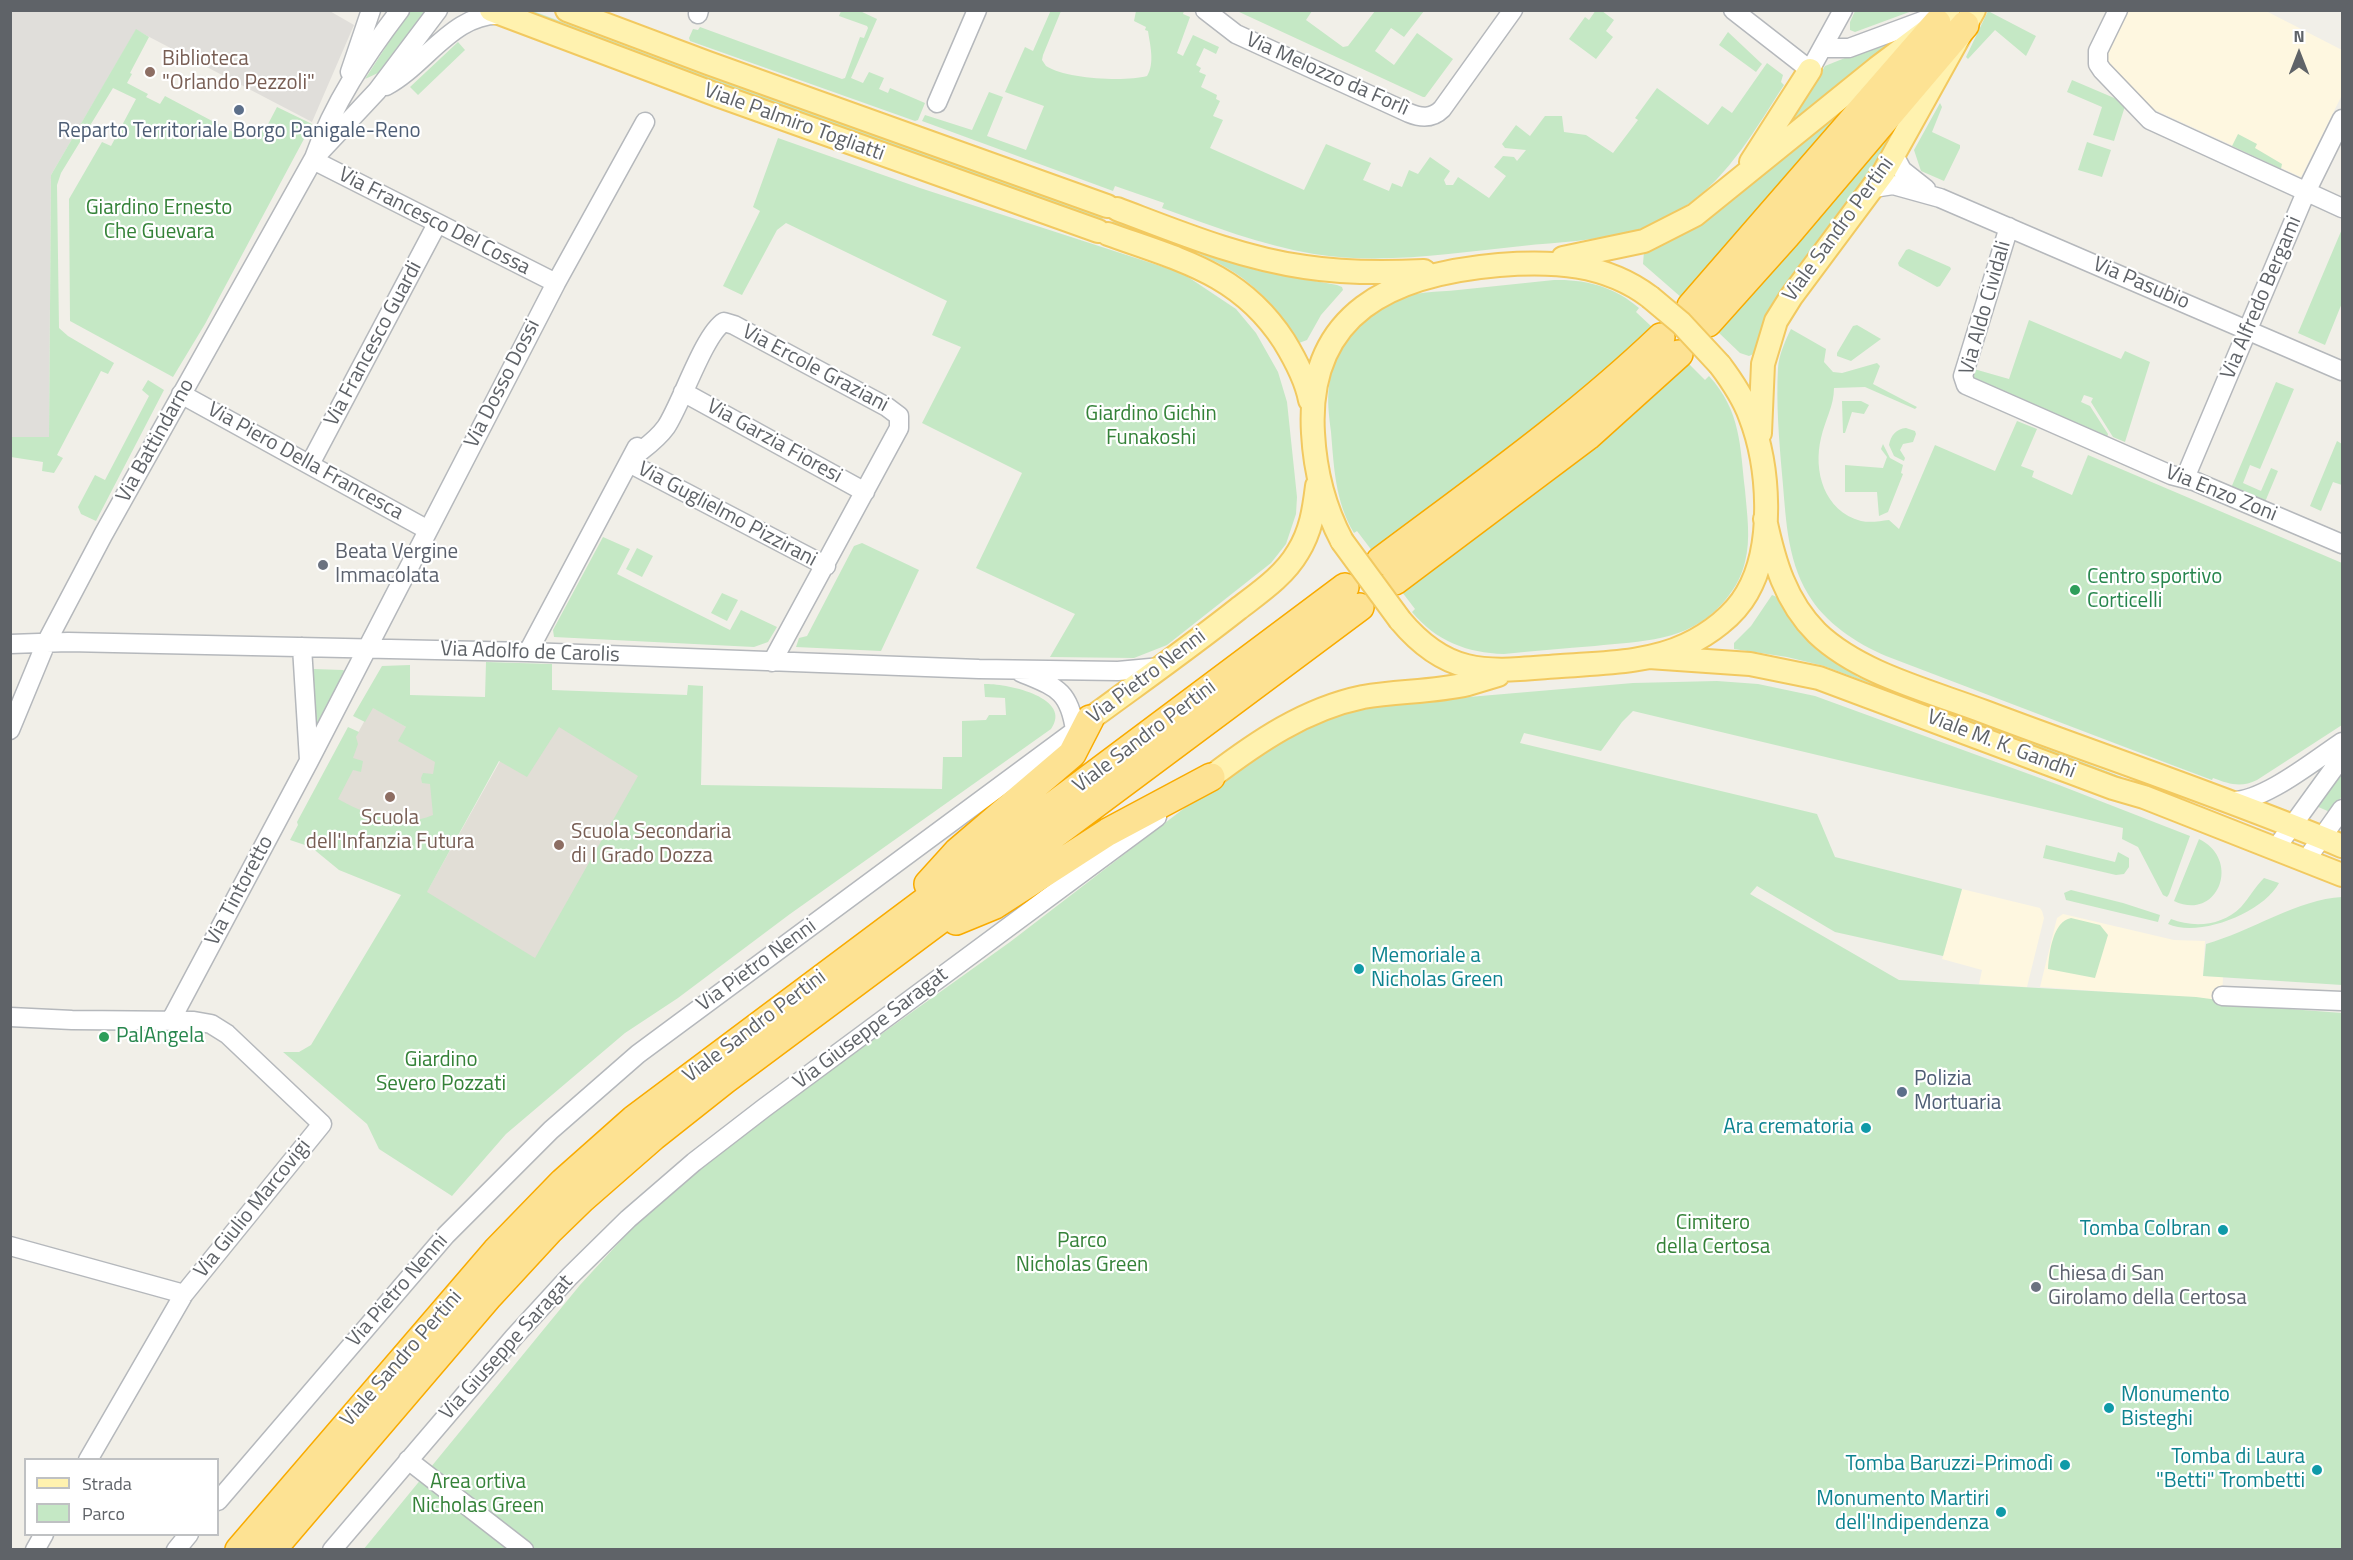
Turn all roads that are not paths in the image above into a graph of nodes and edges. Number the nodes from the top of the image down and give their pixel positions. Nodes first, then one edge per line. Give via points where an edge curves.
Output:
1 (371, 10) edge
2 (400, 10) edge
3 (438, 10) edge
4 (567, 10) edge
5 (977, 10) edge
6 (1205, 10) edge
7 (1514, 10) edge
8 (1733, 10) edge
9 (1843, 10) edge
10 (2118, 10) edge
11 (497, 13) edge
12 (1955, 16) edge
13 (1823, 48) junction
14 (1810, 70) junction
15 (347, 86) junction
16 (377, 91) junction
17 (937, 103) dead end
18 (2343, 119) edge
19 (645, 122) dead end
20 (1894, 155) junction
21 (314, 159) junction
22 (1741, 178) junction
23 (1874, 188) junction
24 (2306, 192) junction
25 (1940, 198) junction
26 (2343, 208) edge
27 (437, 224) junction
28 (2009, 227) junction
29 (1532, 263) junction
30 (1455, 270) junction
31 (556, 283) junction
32 (1699, 314) dead end
33 (2249, 330) junction
34 (1670, 345) dead end
35 (2343, 371) edge
36 (683, 392) junction
37 (182, 394) junction
38 (1312, 416) junction
39 (2100, 444) joint
40 (1760, 449) junction
41 (630, 461) junction
42 (310, 464) junction
43 (1318, 476) junction
44 (2185, 478) junction
45 (865, 492) junction
46 (1765, 519) junction
47 (428, 530) junction
48 (2343, 544) edge
49 (826, 566) junction
50 (1387, 571) dead end
51 (46, 643) junction
52 (10, 644) edge
53 (302, 647) junction
54 (366, 648) junction
55 (528, 652) junction
56 (1649, 657) junction
57 (772, 662) junction
58 (1161, 667) junction
59 (1013, 669) junction
60 (1517, 669) junction
61 (1083, 725) junction
62 (10, 730) edge
63 (2343, 742) edge
64 (2343, 757) edge
65 (309, 761) junction
66 (1211, 777) junction
67 (2229, 801) junction
68 (2343, 809) edge
69 (2284, 836) junction
70 (2321, 848) edge
71 (2343, 875) edge
72 (892, 925) junction
73 (921, 935) junction
74 (2222, 996) dead end
75 (2343, 1000) edge
76 (10, 1017) edge
77 (171, 1020) junction
78 (10, 1246) edge
79 (184, 1294) junction
80 (89, 1458) edge
81 (408, 1460) junction
82 (219, 1500) edge
83 (43, 1536) edge
84 (187, 1536) edge
85 (35, 1550) edge
86 (176, 1550) edge
87 (239, 1550) edge
88 (272, 1550) edge
89 (332, 1550) edge
90 (524, 1550) edge

1 - 15 street
2 - 15 street, Via Battindarno
3 - 16 street, Via Battindarno
4 - 30 main road, Viale Palmiro Togliatti via 1234,251 1305,267 1381,273
5 - 17 street
6 - 7 street, Via Melozzo da Forlì via 1236,34 1409,113 1426,117 1442,109
8 - 14 street
9 - 13 street
10 - 24 street via 2097,57 2102,70 2150,120
11 - 16 street via 467,22 410,71
11 - 38 main road, Viale Palmiro Togliatti via 1195,266 1248,297 1278,332 1307,387
12 - 13 street via 1849,48
12 - 20 main road, Viale Sandro Pertini
12 - 22 main road via 1877,68
12 - 32 highway
13 - 14 street
14 - 22 main road
15 - 21 street, Via Battindarno via 327,122
16 - 21 street, Via Battindarno
18 - 24 street, Via Alfredo Bergami
19 - 31 street, Via Dosso Dossi
20 - 23 main road, Viale Sandro Pertini
20 - 25 street, Via Pasubio via 1905,174
21 - 27 street, Via Francesco Del Cossa
21 - 37 street, Via Battindarno
22 - 29 main road via 1695,215 1655,237 1623,247
23 - 25 street, Via Pasubio via 1893,185
23 - 40 main road, Viale Sandro Pertini via 1776,321 1763,364
24 - 26 street
24 - 33 street, Via Alfredo Bergami
25 - 28 street, Via Pasubio
27 - 31 street, Via Francesco Del Cossa
27 - 42 street, Via Francesco Guardi
28 - 33 street, Via Pasubio
28 - 39 street, Via Aldo Cividali via 1965,368 1964,383
29 - 30 main road
29 - 40 main road, bridge via 1595,269 1620,278 1650,297 1720,365 1744,402
30 - 38 main road via 1389,291 1350,316 1320,366
31 - 47 street, Via Dosso Dossi
33 - 35 street, Via Pasubio
33 - 44 street, Via Alfredo Bergami
34 - 50 highway via 1605,389
36 - 41 street via 674,409 645,434
36 - 45 street, Via Garzia Fioresi
36 - 45 street, Via Ercole Graziani via 716,329 728,322 886,406 896,412 899,428
37 - 42 street, Via Piero Della Francesca
37 - 51 street, Via Battindarno
38 - 43 main road
39 - 44 street, Via Enzo Zoni
40 - 46 main road
41 - 49 street, Via Guglielmo Pizzirani
41 - 55 street
42 - 47 street, Via Piero Della Francesca
43 - 58 main road, Via Pietro Nenni via 1312,522 1288,567
43 - 60 main road, bridge via 1342,541 1417,641 1451,661 1489,670
44 - 48 street, Via Enzo Zoni
45 - 49 street
46 - 56 main road via 1759,565 1740,604 1717,626 1694,640
46 - 67 main road, Viale M. K. Gandhi via 1775,564 1790,597 1816,631 1837,650 1881,672
47 - 54 street, Via Dosso Dossi
49 - 57 street
51 - 52 street, Via Adolfo de Carolis
51 - 53 street, Via Adolfo de Carolis
51 - 62 street, Via Battindarno
53 - 54 street, Via Adolfo de Carolis
53 - 65 street
54 - 55 street, Via Adolfo de Carolis
54 - 65 street, Via Tintoretto
55 - 57 street, Via Adolfo de Carolis
56 - 60 main road
56 - 69 main road, Viale M. K. Gandhi via 1799,672
57 - 59 street, Via Adolfo de Carolis
58 - 59 street, Via Adolfo de Carolis via 1118,671
58 - 61 main road, Via Pietro Nenni
59 - 61 street, Via Adolfo de Carolis via 1048,684 1068,702
60 - 66 main road, Via Giuseppe Saragat via 1466,684 1402,691 1335,705 1276,731
61 - 72 highway via 1072,754 957,852
61 - 82 street, Via Pietro Nenni via 638,1054 550,1130 446,1235
63 - 67 street via 2255,797
64 - 69 street
65 - 77 street, Via Tintoretto
66 - 73 highway via 1108,832 995,905
66 - 81 street, Via Giuseppe Saragat via 694,1162 569,1277
67 - 69 main road, Viale M. K. Gandhi
68 - 70 street
69 - 70 main road, Viale M. K. Gandhi
70 - 71 main road, Viale M. K. Gandhi
72 - 73 highway, Viale Sandro Pertini via 1352,597
72 - 87 highway, Viale Sandro Pertini via 634,1119 563,1182 496,1251
73 - 88 highway, Viale Sandro Pertini via 686,1110 582,1199 489,1296
74 - 75 street
76 - 77 street
77 - 79 street, Via Giulio Marcovigi via 203,1022 219,1028 322,1124
78 - 79 street
79 - 80 street, Via Giulio Marcovigi
81 - 89 street, Via Giuseppe Saragat
81 - 90 street
83 - 85 street
84 - 86 street

